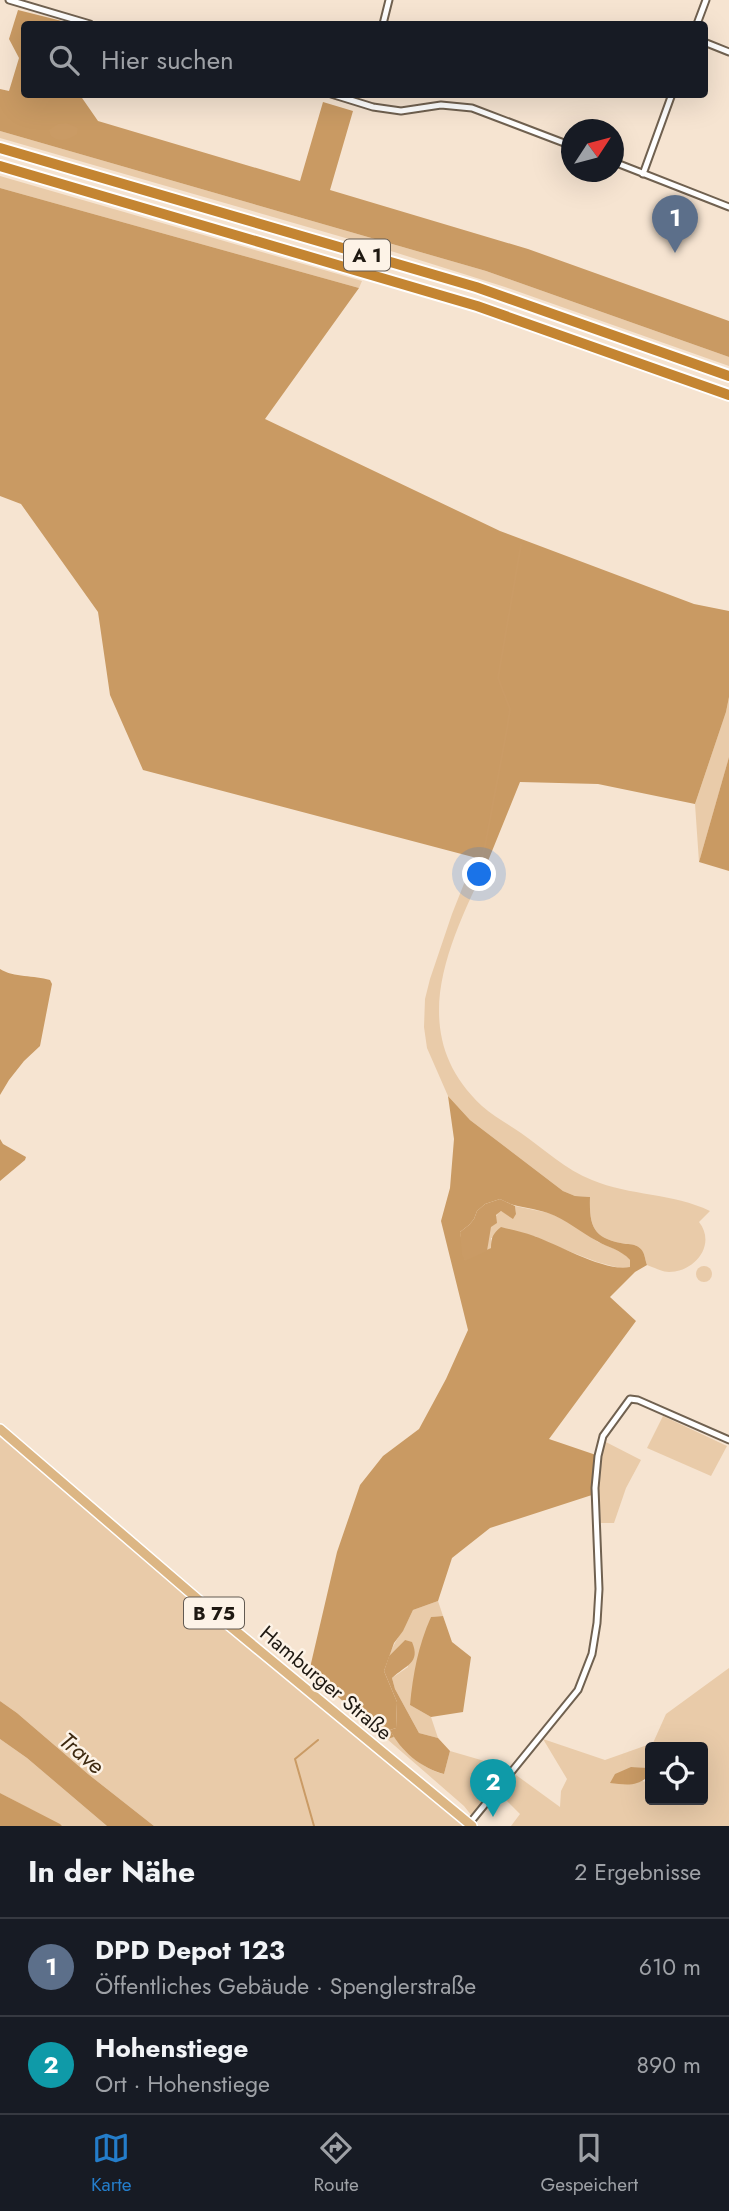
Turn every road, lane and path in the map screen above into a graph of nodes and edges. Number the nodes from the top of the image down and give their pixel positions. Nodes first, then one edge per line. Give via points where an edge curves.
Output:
1 (9, 0) edge
2 (389, 0) edge
3 (706, 0) edge
4 (80, 21) edge
5 (384, 21) edge
6 (698, 21) edge
7 (708, 43) edge
8 (729, 52) edge
9 (343, 98) edge
10 (364, 98) edge
11 (671, 98) edge
12 (362, 104) junction
13 (561, 142) edge
14 (0, 148) edge
15 (0, 166) edge
16 (624, 166) edge
17 (643, 174) junction
18 (729, 207) edge
19 (729, 376) edge
20 (729, 395) edge
21 (0, 1429) edge
22 (729, 1440) edge
23 (470, 1825) edge

1 - 4 street
2 - 5 street
3 - 6 street
7 - 8 street
9 - 12 street
10 - 12 street
11 - 17 street
12 - 13 street via 401,111 442,105 472,108
14 - 19 highway, A 1 via 476,287
15 - 20 highway, A 1 via 478,306
16 - 17 street
17 - 18 street
21 - 23 main road, Hamburger Straße / B 75
22 - 23 street via 630,1399 604,1436 595,1488 599,1590 592,1654 578,1690

